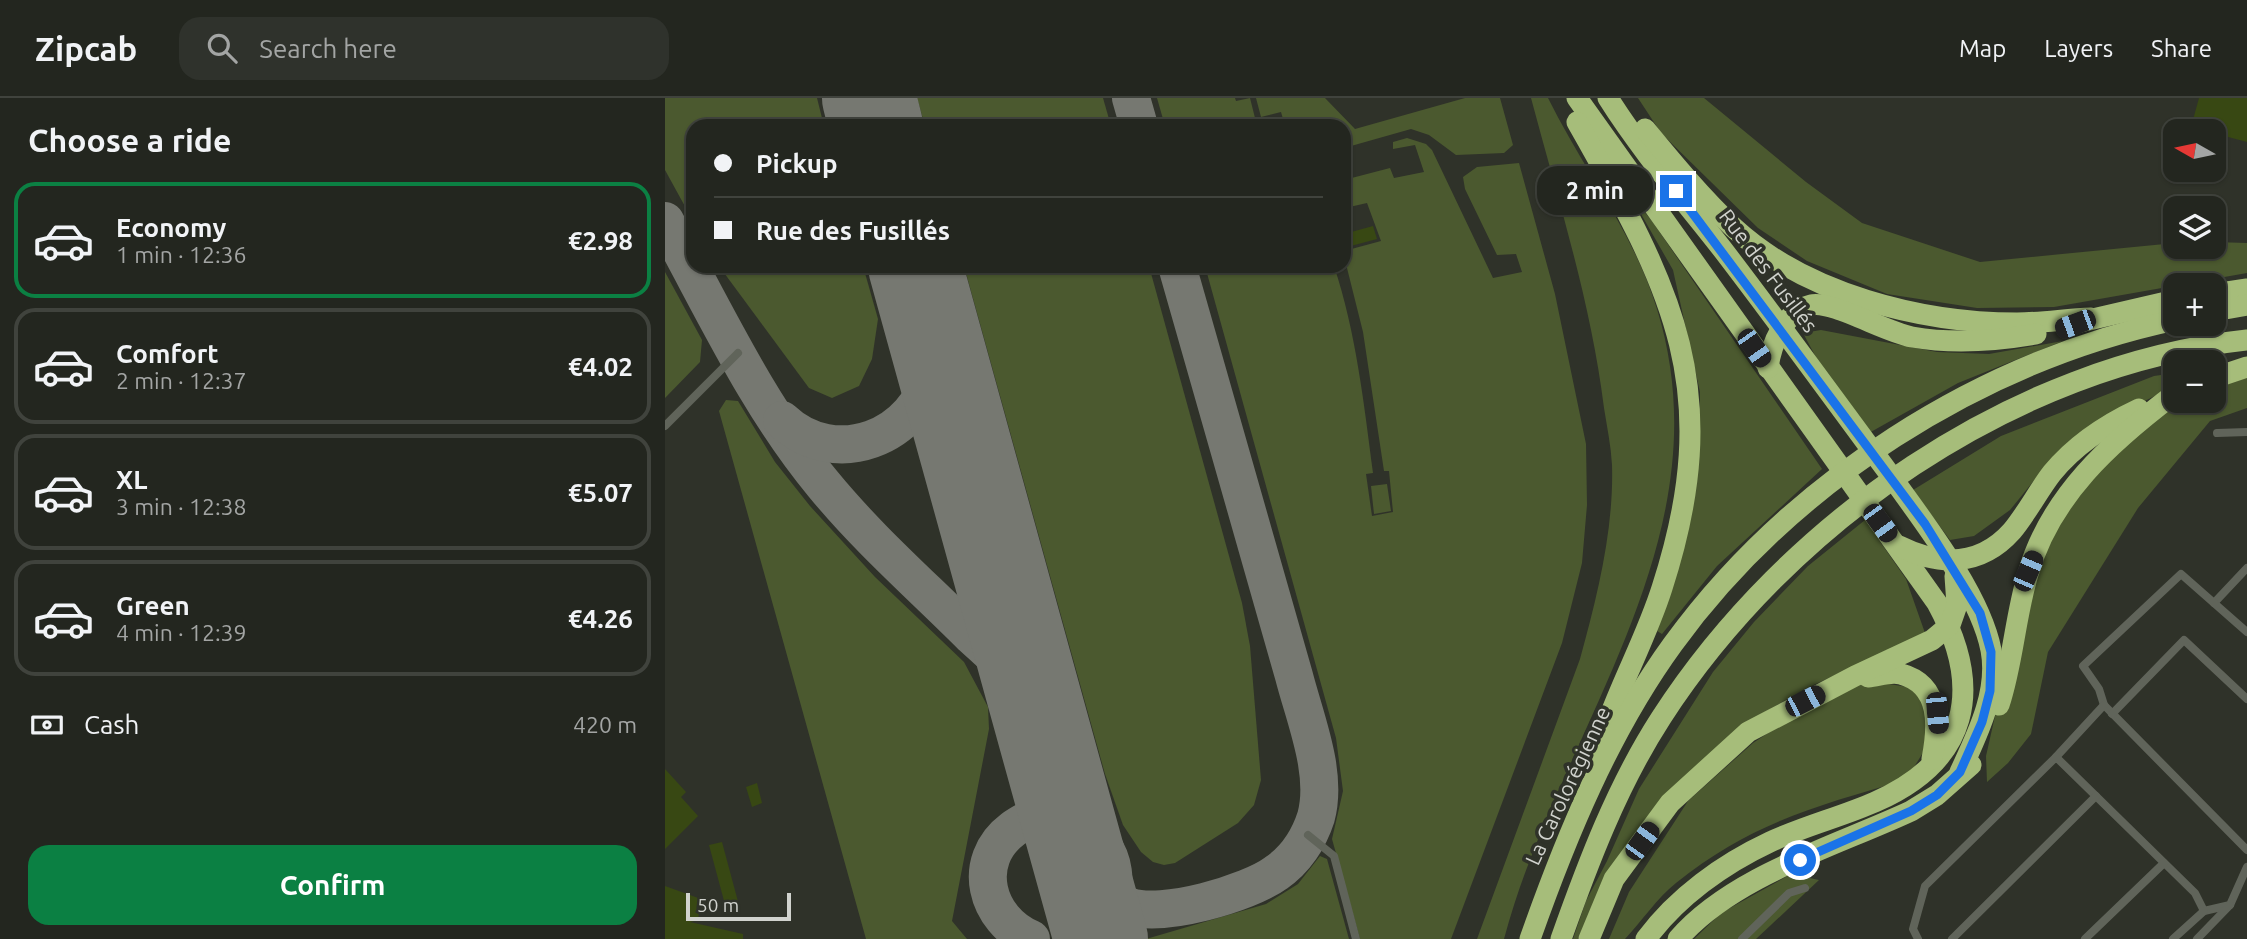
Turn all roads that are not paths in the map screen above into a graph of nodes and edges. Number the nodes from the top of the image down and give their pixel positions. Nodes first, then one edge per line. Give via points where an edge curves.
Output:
1 (1565, 98) edge
2 (1577, 98) edge
3 (1608, 98) edge
4 (1620, 98) edge
5 (2247, 289) edge
6 (2226, 293) edge
7 (2163, 303) edge
8 (2247, 305) edge
9 (2226, 309) edge
10 (2091, 318) junction
11 (2163, 323) edge
12 (1781, 331) junction
13 (2247, 340) edge
14 (738, 353) dead end
15 (2247, 367) edge
16 (1768, 368) junction
17 (2226, 373) edge
18 (2163, 400) edge
19 (2163, 403) edge
20 (665, 426) edge
21 (2247, 432) edge
22 (2217, 433) dead end
23 (1894, 543) junction
24 (1951, 566) junction
25 (2247, 568) edge
26 (2214, 603) junction
27 (1949, 625) junction
28 (2247, 632) edge
29 (1855, 676) junction
30 (2247, 699) edge
31 (2104, 705) junction
32 (2112, 713) junction
33 (2056, 757) junction
34 (1931, 766) junction
35 (1960, 772) junction
36 (1589, 791) junction
37 (2096, 796) junction
38 (1308, 835) dead end
39 (2247, 850) edge
40 (2164, 863) junction
41 (2247, 867) edge
42 (1805, 888) dead end
43 (2230, 905) junction
44 (2204, 911) junction
45 (1356, 939) edge
46 (1530, 939) edge
47 (1561, 939) edge
48 (1589, 939) edge
49 (1646, 939) edge
50 (1678, 939) edge
51 (1742, 939) edge
52 (1918, 939) edge
53 (1952, 939) edge
54 (2085, 939) edge
55 (2173, 939) edge
56 (2197, 939) edge

1 - 36 highway via 1664,287 1688,378 1691,424 1687,482 1663,586 1605,726
2 - 16 highway
3 - 12 highway, Rue des Fusillés via 1633,138
4 - 10 highway via 1735,230 1845,294 1920,315 1958,319 2018,323
5 - 6 highway
7 - 10 highway
8 - 9 highway
10 - 12 highway via 2032,335 1943,340 1879,328 1820,304 1801,309
11 - 36 highway, La Carolorégienne via 2094,342 2026,368 1898,435 1818,493 1714,590 1680,634 1632,707
12 - 16 highway
12 - 24 highway, Rue des Fusillés via 1925,524
13 - 47 highway via 2102,374 1976,427 1920,461 1787,563 1741,611 1660,720 1614,802
14 - 20 lane
15 - 17 highway
16 - 23 highway
18 - 24 highway via 2078,446 2010,533
19 - 35 highway via 2092,463 2047,529 2028,571 2001,701 1984,744 1970,766
21 - 22 lane
23 - 24 highway
23 - 27 highway
24 - 27 highway via 1957,605
24 - 35 highway, Rue des Fusillés via 1980,613 1991,652 1990,691 1982,722
25 - 26 lane
26 - 28 lane
26 - 31 lane via 2181,574 2083,666
27 - 29 highway via 1931,640
27 - 34 highway via 1964,672 1965,695 1960,721
29 - 34 highway via 1901,674 1930,697 1938,728
29 - 48 highway via 1748,732 1670,803 1614,879
30 - 32 lane via 2184,640
31 - 32 lane
31 - 33 lane
32 - 39 lane
33 - 37 lane
33 - 52 lane via 1925,886 1913,929
34 - 49 highway via 1876,801 1738,859 1703,882
35 - 50 highway via 1937,795 1911,811 1742,887 1709,909
36 - 46 highway, La Carolorégienne
37 - 40 lane
37 - 53 lane
38 - 45 lane via 1334,856
40 - 44 lane via 2195,894
40 - 54 lane
41 - 43 lane
42 - 51 lane via 1789,893
43 - 44 lane
43 - 56 lane
44 - 55 lane

